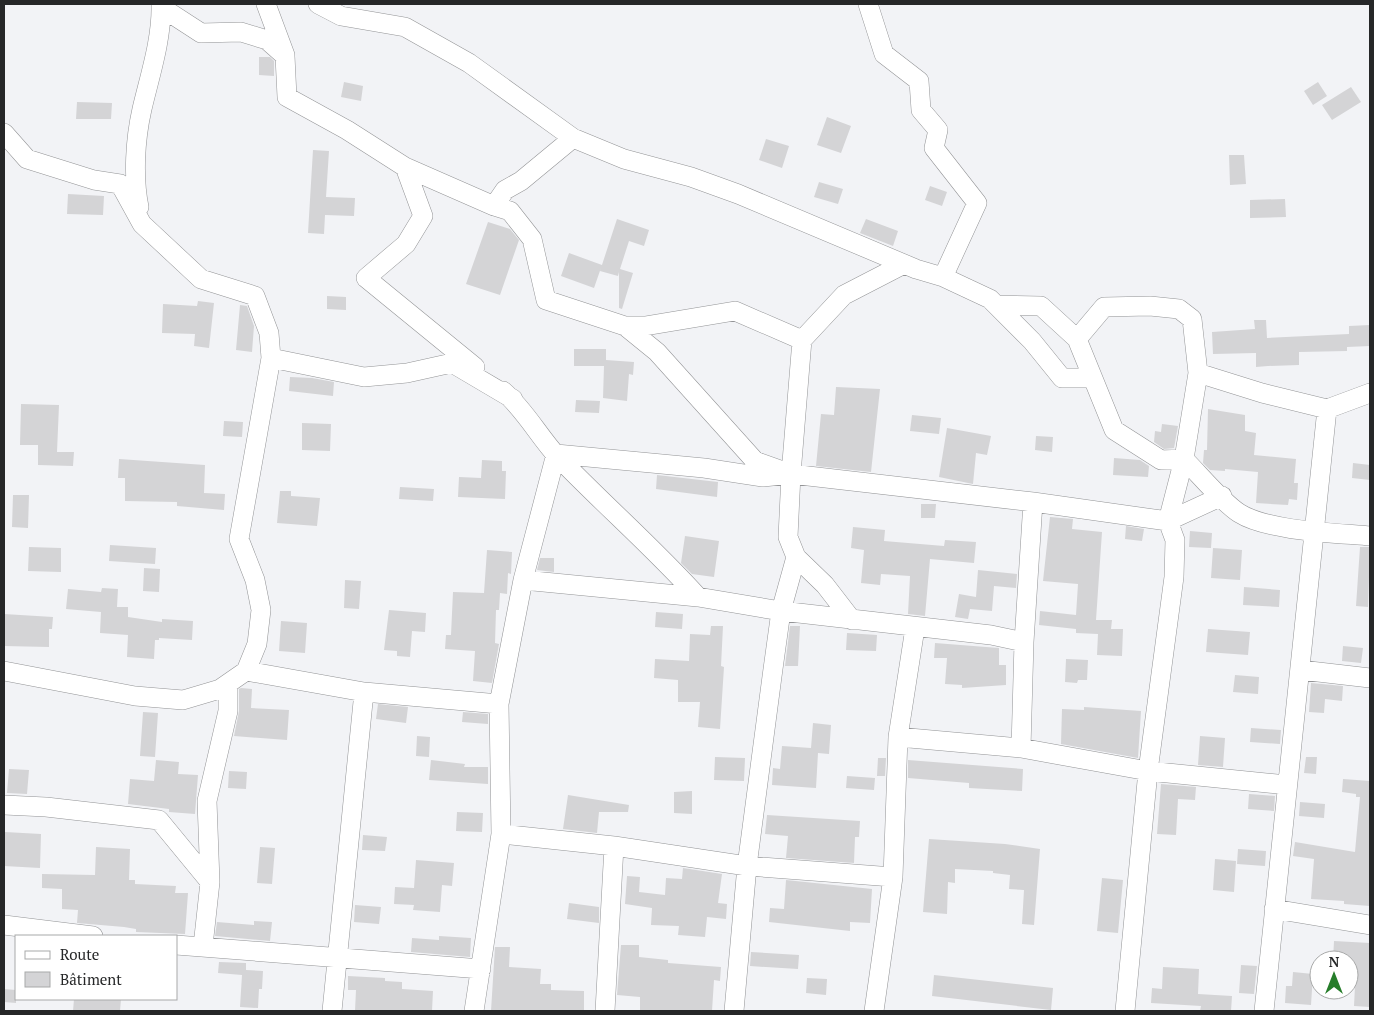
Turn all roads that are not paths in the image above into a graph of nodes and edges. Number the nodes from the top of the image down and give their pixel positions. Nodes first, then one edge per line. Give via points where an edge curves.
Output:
1 (266, 4) edge
2 (318, 4) edge
3 (868, 4) edge
4 (161, 5) edge
5 (286, 56) junction
6 (4, 133) edge
7 (573, 138) junction
8 (405, 167) junction
9 (494, 206) junction
10 (142, 224) junction
11 (904, 264) junction
12 (943, 276) junction
13 (996, 306) junction
14 (625, 326) junction
15 (1077, 339) junction
16 (802, 340) junction
17 (271, 358) junction
18 (1198, 373) junction
19 (1092, 378) junction
20 (1370, 393) edge
21 (513, 399) junction
22 (1327, 409) junction
23 (556, 454) junction
24 (1184, 459) junction
25 (791, 474) junction
26 (1222, 496) junction
27 (1033, 502) junction
28 (1168, 521) junction
29 (1316, 532) junction
30 (1370, 536) edge
31 (796, 557) junction
32 (523, 580) junction
33 (698, 597) junction
34 (781, 611) junction
35 (852, 620) junction
36 (915, 628) junction
37 (1024, 642) junction
38 (1301, 670) junction
39 (4, 671) edge
40 (246, 672) junction
41 (1370, 678) edge
42 (228, 684) junction
43 (364, 692) junction
44 (499, 704) junction
45 (898, 737) junction
46 (1021, 748) junction
47 (1148, 771) junction
48 (1287, 785) junction
49 (4, 805) edge
50 (501, 834) junction
51 (614, 846) junction
52 (747, 866) junction
53 (892, 877) junction
54 (210, 882) junction
55 (1274, 909) junction
56 (4, 925) edge
57 (1370, 925) edge
58 (85, 935) edge
59 (178, 945) edge
60 (203, 946) junction
61 (337, 958) junction
62 (481, 970) junction
63 (332, 1011) edge
64 (474, 1011) edge
65 (605, 1011) edge
66 (734, 1011) edge
67 (874, 1011) edge
68 (1125, 1011) edge
69 (1264, 1011) edge

1 - 5 street
2 - 7 street via 341,16 405,27 469,62
3 - 12 street via 884,54 919,81 921,110 938,130 934,148 977,203
4 - 5 street via 201,33 241,32 268,40
4 - 10 street via 138,148 135,185
5 - 8 street via 287,97
6 - 10 street via 27,159 94,180 120,184
7 - 9 street via 521,181 505,190
7 - 11 street via 624,159 738,194
8 - 9 street
8 - 21 street via 423,216 406,244 366,278
9 - 14 street via 510,211 532,239 546,300
10 - 17 street via 201,279 255,296 269,333
11 - 12 street
11 - 16 street via 844,295
12 - 13 street via 990,299
13 - 15 street via 1041,306
13 - 19 street via 1032,341 1062,378
14 - 16 street via 645,326 734,311
14 - 25 street via 657,352 755,461
15 - 18 street via 1104,307 1179,309 1192,319
15 - 19 street
16 - 25 street
17 - 21 street via 364,376 408,373 452,364
17 - 40 street via 239,539 255,580 261,610 257,644
18 - 22 street
18 - 24 street
19 - 24 street via 1114,430 1161,460
20 - 22 street
21 - 23 street
22 - 29 street
23 - 25 street via 763,477
23 - 32 street
23 - 33 street
24 - 26 street
24 - 28 street
25 - 27 street
25 - 31 street via 788,537
26 - 28 street
26 - 29 street via 1239,513 1264,523
27 - 28 street
27 - 37 street
28 - 47 street via 1175,540 1174,577
29 - 30 street
29 - 38 street
31 - 34 street
31 - 35 street via 825,585
32 - 33 street
32 - 44 street
33 - 34 street
34 - 35 street
34 - 52 street
35 - 36 street
36 - 37 street via 991,635
36 - 45 street
37 - 46 street
38 - 41 street
38 - 48 street
39 - 42 street via 135,696 183,700
40 - 42 street
40 - 43 street
42 - 54 street via 228,711 207,801
43 - 44 street
43 - 61 street
44 - 50 street
45 - 46 street
45 - 53 street
46 - 47 street
47 - 48 street
47 - 68 street
48 - 55 street
49 - 54 street via 159,820
50 - 51 street
50 - 62 street
51 - 52 street
51 - 65 street
52 - 53 street
52 - 66 street
53 - 67 street
54 - 60 street
55 - 57 street
55 - 69 street
56 - 58 street
59 - 60 street
60 - 61 street
61 - 62 street
61 - 63 street
62 - 64 street

